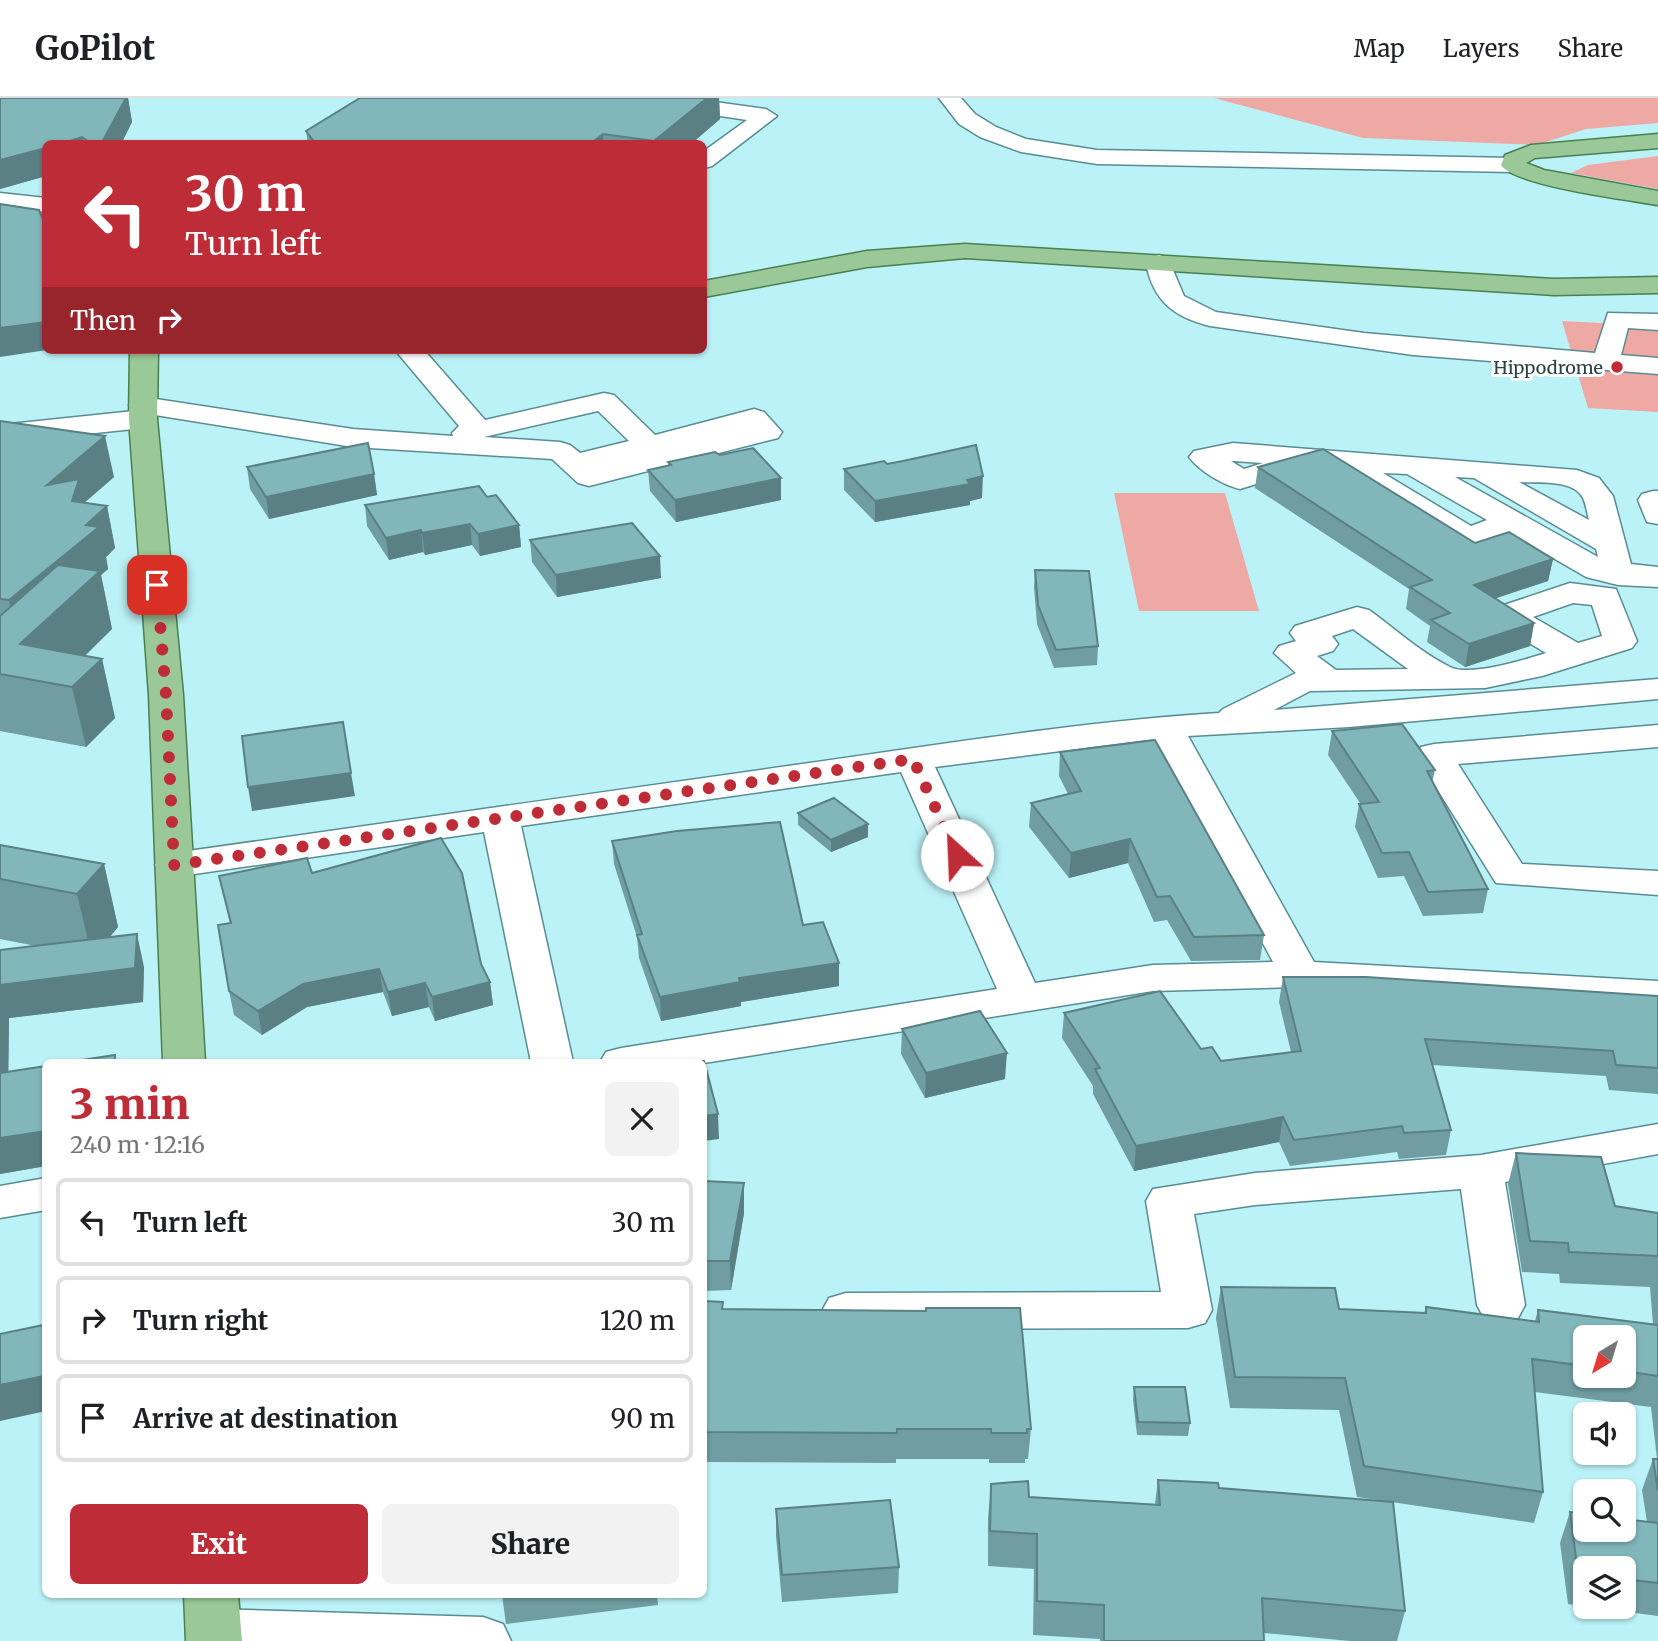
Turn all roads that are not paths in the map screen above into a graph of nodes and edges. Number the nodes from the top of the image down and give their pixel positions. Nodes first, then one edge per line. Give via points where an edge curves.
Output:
1 (640, 98) edge
2 (950, 98) edge
3 (1658, 141) edge
4 (707, 159) edge
5 (1512, 165) junction
6 (1658, 198) edge
7 (0, 200) edge
8 (42, 205) edge
9 (1159, 263) junction
10 (1658, 285) edge
11 (707, 288) edge
12 (1658, 322) edge
13 (144, 354) edge
14 (412, 354) edge
15 (1606, 362) junction
16 (1658, 366) edge
17 (143, 412) junction
18 (478, 430) junction
19 (635, 432) junction
20 (0, 434) edge
21 (425, 443) junction
22 (502, 447) junction
23 (567, 457) junction
24 (1311, 458) edge
25 (1342, 460) junction
26 (1414, 466) junction
27 (1476, 470) junction
28 (1658, 500) edge
29 (1658, 515) edge
30 (1512, 522) junction
31 (1611, 545) junction
32 (1618, 575) junction
33 (1658, 577) edge
34 (1573, 655) dead end
35 (1443, 678) junction
36 (1326, 679) junction
37 (1658, 689) edge
38 (1221, 723) junction
39 (1165, 727) junction
40 (1658, 736) edge
41 (913, 759) junction
42 (500, 816) junction
43 (174, 865) junction
44 (1658, 883) edge
45 (1300, 974) junction
46 (1658, 994) edge
47 (1022, 1000) junction
48 (184, 1059) edge
49 (551, 1059) edge
50 (640, 1059) edge
51 (1658, 1139) edge
52 (1481, 1171) junction
53 (42, 1195) edge
54 (0, 1202) edge
55 (1501, 1305) dead end
56 (800, 1311) edge
57 (213, 1623) edge
58 (483, 1641) edge

1 - 4 street via 766,116
2 - 5 street via 967,119 988,132 1021,145 1097,158
3 - 5 main road via 1531,152 1519,155
5 - 6 main road via 1538,176
7 - 8 street
9 - 10 main road via 1554,287
9 - 11 main road via 965,251 911,254
9 - 15 street via 1178,305 1201,315 1356,340
12 - 15 street via 1617,319
13 - 17 main road
14 - 18 street
15 - 16 street
17 - 20 street
17 - 21 street
17 - 43 main road via 166,695
18 - 19 street via 604,401
18 - 21 street
19 - 22 street
19 - 23 street
19 - 23 street via 754,418 768,432 589,477
21 - 22 street
22 - 23 street
24 - 25 street
25 - 26 street
25 - 30 street via 1468,537
26 - 27 street
26 - 30 street
27 - 31 street
27 - 31 street via 1566,476 1588,484 1598,496
28 - 29 street via 1653,500
30 - 32 street via 1597,570
31 - 32 street
32 - 33 street
34 - 35 street via 1485,678
35 - 36 street
35 - 36 street via 1357,617 1307,633 1321,644 1292,653
36 - 38 street via 1304,681
37 - 38 street
38 - 39 street
39 - 41 street
39 - 45 street
40 - 44 street via 1434,755 1510,875
41 - 42 street
41 - 47 street
42 - 43 street
42 - 49 street
43 - 48 main road
45 - 46 street
45 - 47 street via 1153,978
47 - 50 street
51 - 52 street
52 - 55 street
52 - 56 street via 1255,1189 1169,1201 1188,1310
53 - 54 street
57 - 58 street

